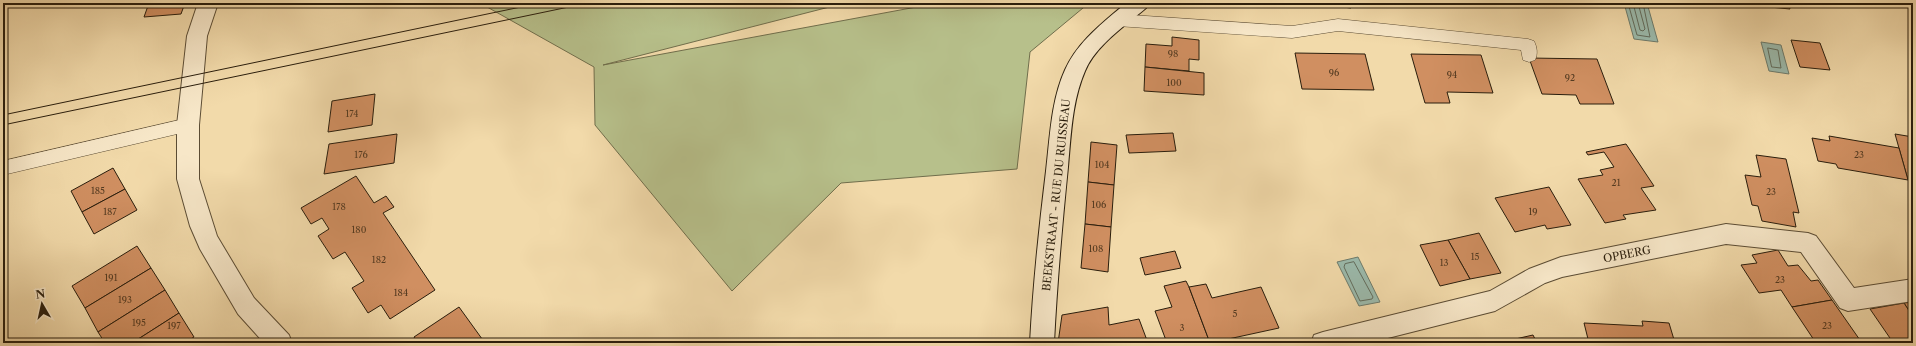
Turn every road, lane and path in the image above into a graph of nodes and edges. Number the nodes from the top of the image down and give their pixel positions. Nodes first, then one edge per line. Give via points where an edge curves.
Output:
1 (208, 3) edge
2 (1139, 3) edge
3 (1117, 20) junction
4 (1529, 56) dead end
5 (188, 125) junction
6 (3, 168) edge
7 (1913, 290) edge
8 (280, 343) edge
9 (1042, 343) edge
10 (1323, 343) edge

1 - 5 street via 197,36
2 - 3 street, BEEKSTRAAT - RUE DU RUISSEAU
3 - 4 lane via 1292,32 1338,24 1528,45
3 - 9 street, BEEKSTRAAT - RUE DU RUISSEAU via 1085,53 1075,70 1064,105 1046,264
5 - 6 lane
5 - 8 street via 188,179 201,226 246,306
7 - 10 street, OPBERG via 1848,300 1808,243 1726,234 1561,267 1537,276 1495,300

